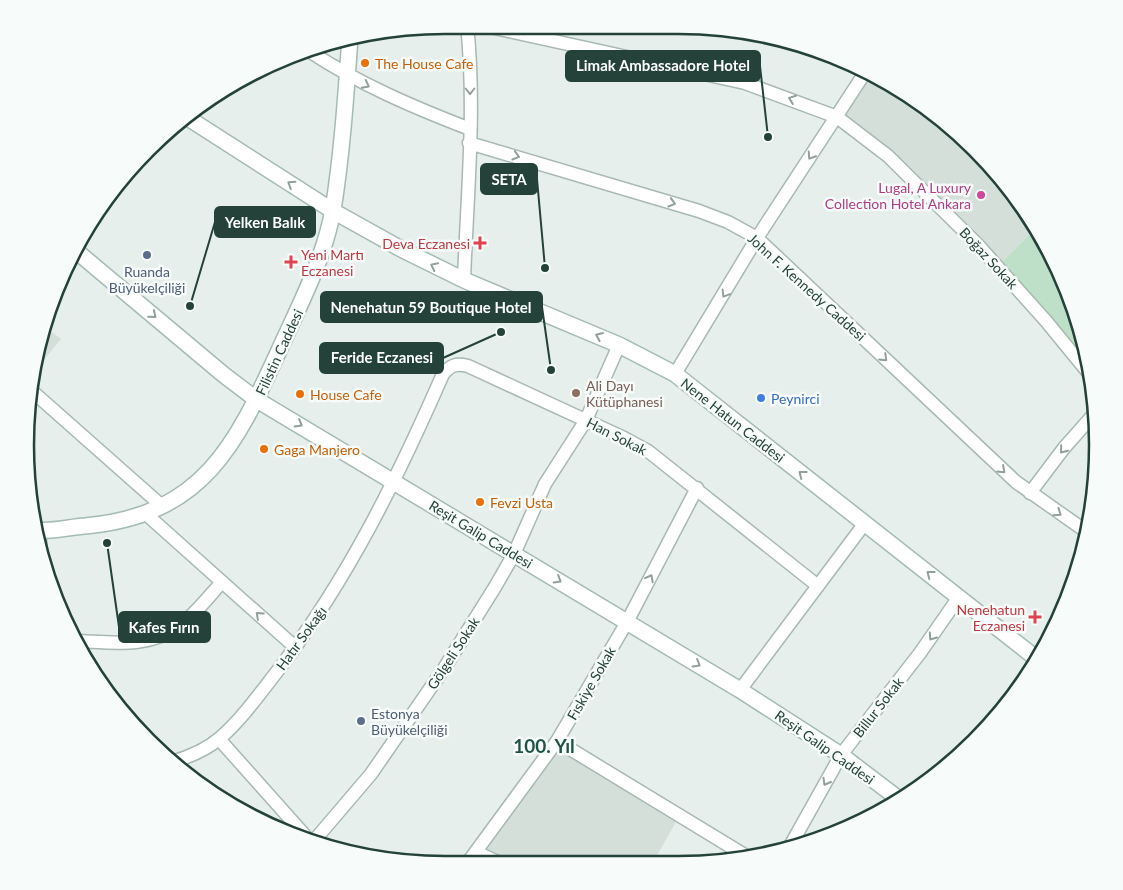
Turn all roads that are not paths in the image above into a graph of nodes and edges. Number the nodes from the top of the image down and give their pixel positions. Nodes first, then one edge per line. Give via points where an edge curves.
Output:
1 (469, 34) edge
2 (522, 34) edge
3 (349, 46) edge
4 (316, 55) edge
5 (347, 75) junction
6 (862, 77) edge
7 (837, 116) junction
8 (193, 121) edge
9 (470, 129) junction
10 (469, 143) junction
11 (332, 210) junction
12 (757, 238) junction
13 (81, 255) edge
14 (464, 280) junction
15 (619, 345) junction
16 (1081, 363) edge
17 (674, 374) junction
18 (37, 395) edge
19 (257, 400) junction
20 (586, 420) junction
21 (1088, 421) edge
22 (395, 481) junction
23 (697, 488) junction
24 (1030, 493) junction
25 (162, 506) junction
26 (146, 514) junction
27 (865, 523) junction
28 (1080, 528) edge
29 (43, 530) edge
30 (514, 554) junction
31 (222, 582) junction
32 (818, 586) junction
33 (959, 597) junction
34 (627, 622) junction
35 (84, 641) edge
36 (296, 647) junction
37 (1032, 655) edge
38 (740, 690) junction
39 (219, 739) junction
40 (557, 741) junction
41 (841, 755) junction
42 (181, 759) edge
43 (893, 795) edge
44 (298, 829) edge
45 (318, 836) edge
46 (793, 839) edge
47 (476, 852) junction
48 (739, 852) edge
49 (473, 856) edge
50 (485, 856) edge

1 -> 9 street
7 -> 2 street, Boğaz Sokak via 746,83
3 - 5 main road, Filistin Caddesi
4 - 5 street
5 -> 9 street via 397,100
5 - 11 main road, Filistin Caddesi
6 - 7 street
7 -> 12 street
7 - 16 street, Boğaz Sokak via 888,156 978,245
11 -> 8 main road, Nene Hatun Caddesi
9 - 10 street
10 -> 12 street, John F. Kennedy Caddesi via 699,211
10 - 14 street
14 -> 11 main road, Nene Hatun Caddesi
11 - 19 main road, Filistin Caddesi via 312,280
12 -> 17 street
12 -> 24 street, John F. Kennedy Caddesi
13 -> 19 main road, Reşit Galip Caddesi
15 -> 14 main road, Nene Hatun Caddesi
15 - 17 main road, Nene Hatun Caddesi
15 - 20 street, Gölgeli Sokak
27 -> 17 main road, Nene Hatun Caddesi
18 - 25 street
19 -> 22 main road, Reşit Galip Caddesi
19 - 25 main road, Filistin Caddesi via 238,435 219,460 196,483
20 - 22 street, Han Sokak via 468,366 450,366 443,374
20 - 23 street, Han Sokak via 648,451
20 - 30 street, Gölgeli Sokak via 545,484
21 -> 24 street
22 - 30 main road, Reşit Galip Caddesi
22 - 36 street, Hatır Sokağı via 340,582
23 - 32 street, Han Sokak
34 -> 23 street, Fıskiye Sokak
24 -> 28 street, John F. Kennedy Caddesi
25 - 26 main road, Filistin Caddesi
26 - 29 main road, Filistin Caddesi via 105,524
26 - 31 street
27 - 32 street
33 -> 27 main road, Nene Hatun Caddesi
30 -> 34 main road, Reşit Galip Caddesi
30 - 45 street, Gölgeli Sokak via 445,667 371,774
31 - 35 street via 179,626 158,637 138,642
36 -> 31 street
32 - 38 street
33 - 37 main road, Nene Hatun Caddesi
33 -> 41 street, Billur Sokak
34 -> 38 main road, Reşit Galip Caddesi
34 - 40 street, Fıskiye Sokak
36 - 39 street, Hatır Sokağı
38 - 41 main road, Reşit Galip Caddesi
39 - 42 street, Hatır Sokağı
39 - 44 street
40 - 47 street, Fıskiye Sokak
40 - 48 street
41 - 43 main road, Reşit Galip Caddesi
41 -> 46 street, Billur Sokak
47 - 49 street, Fıskiye Sokak
47 - 50 street

